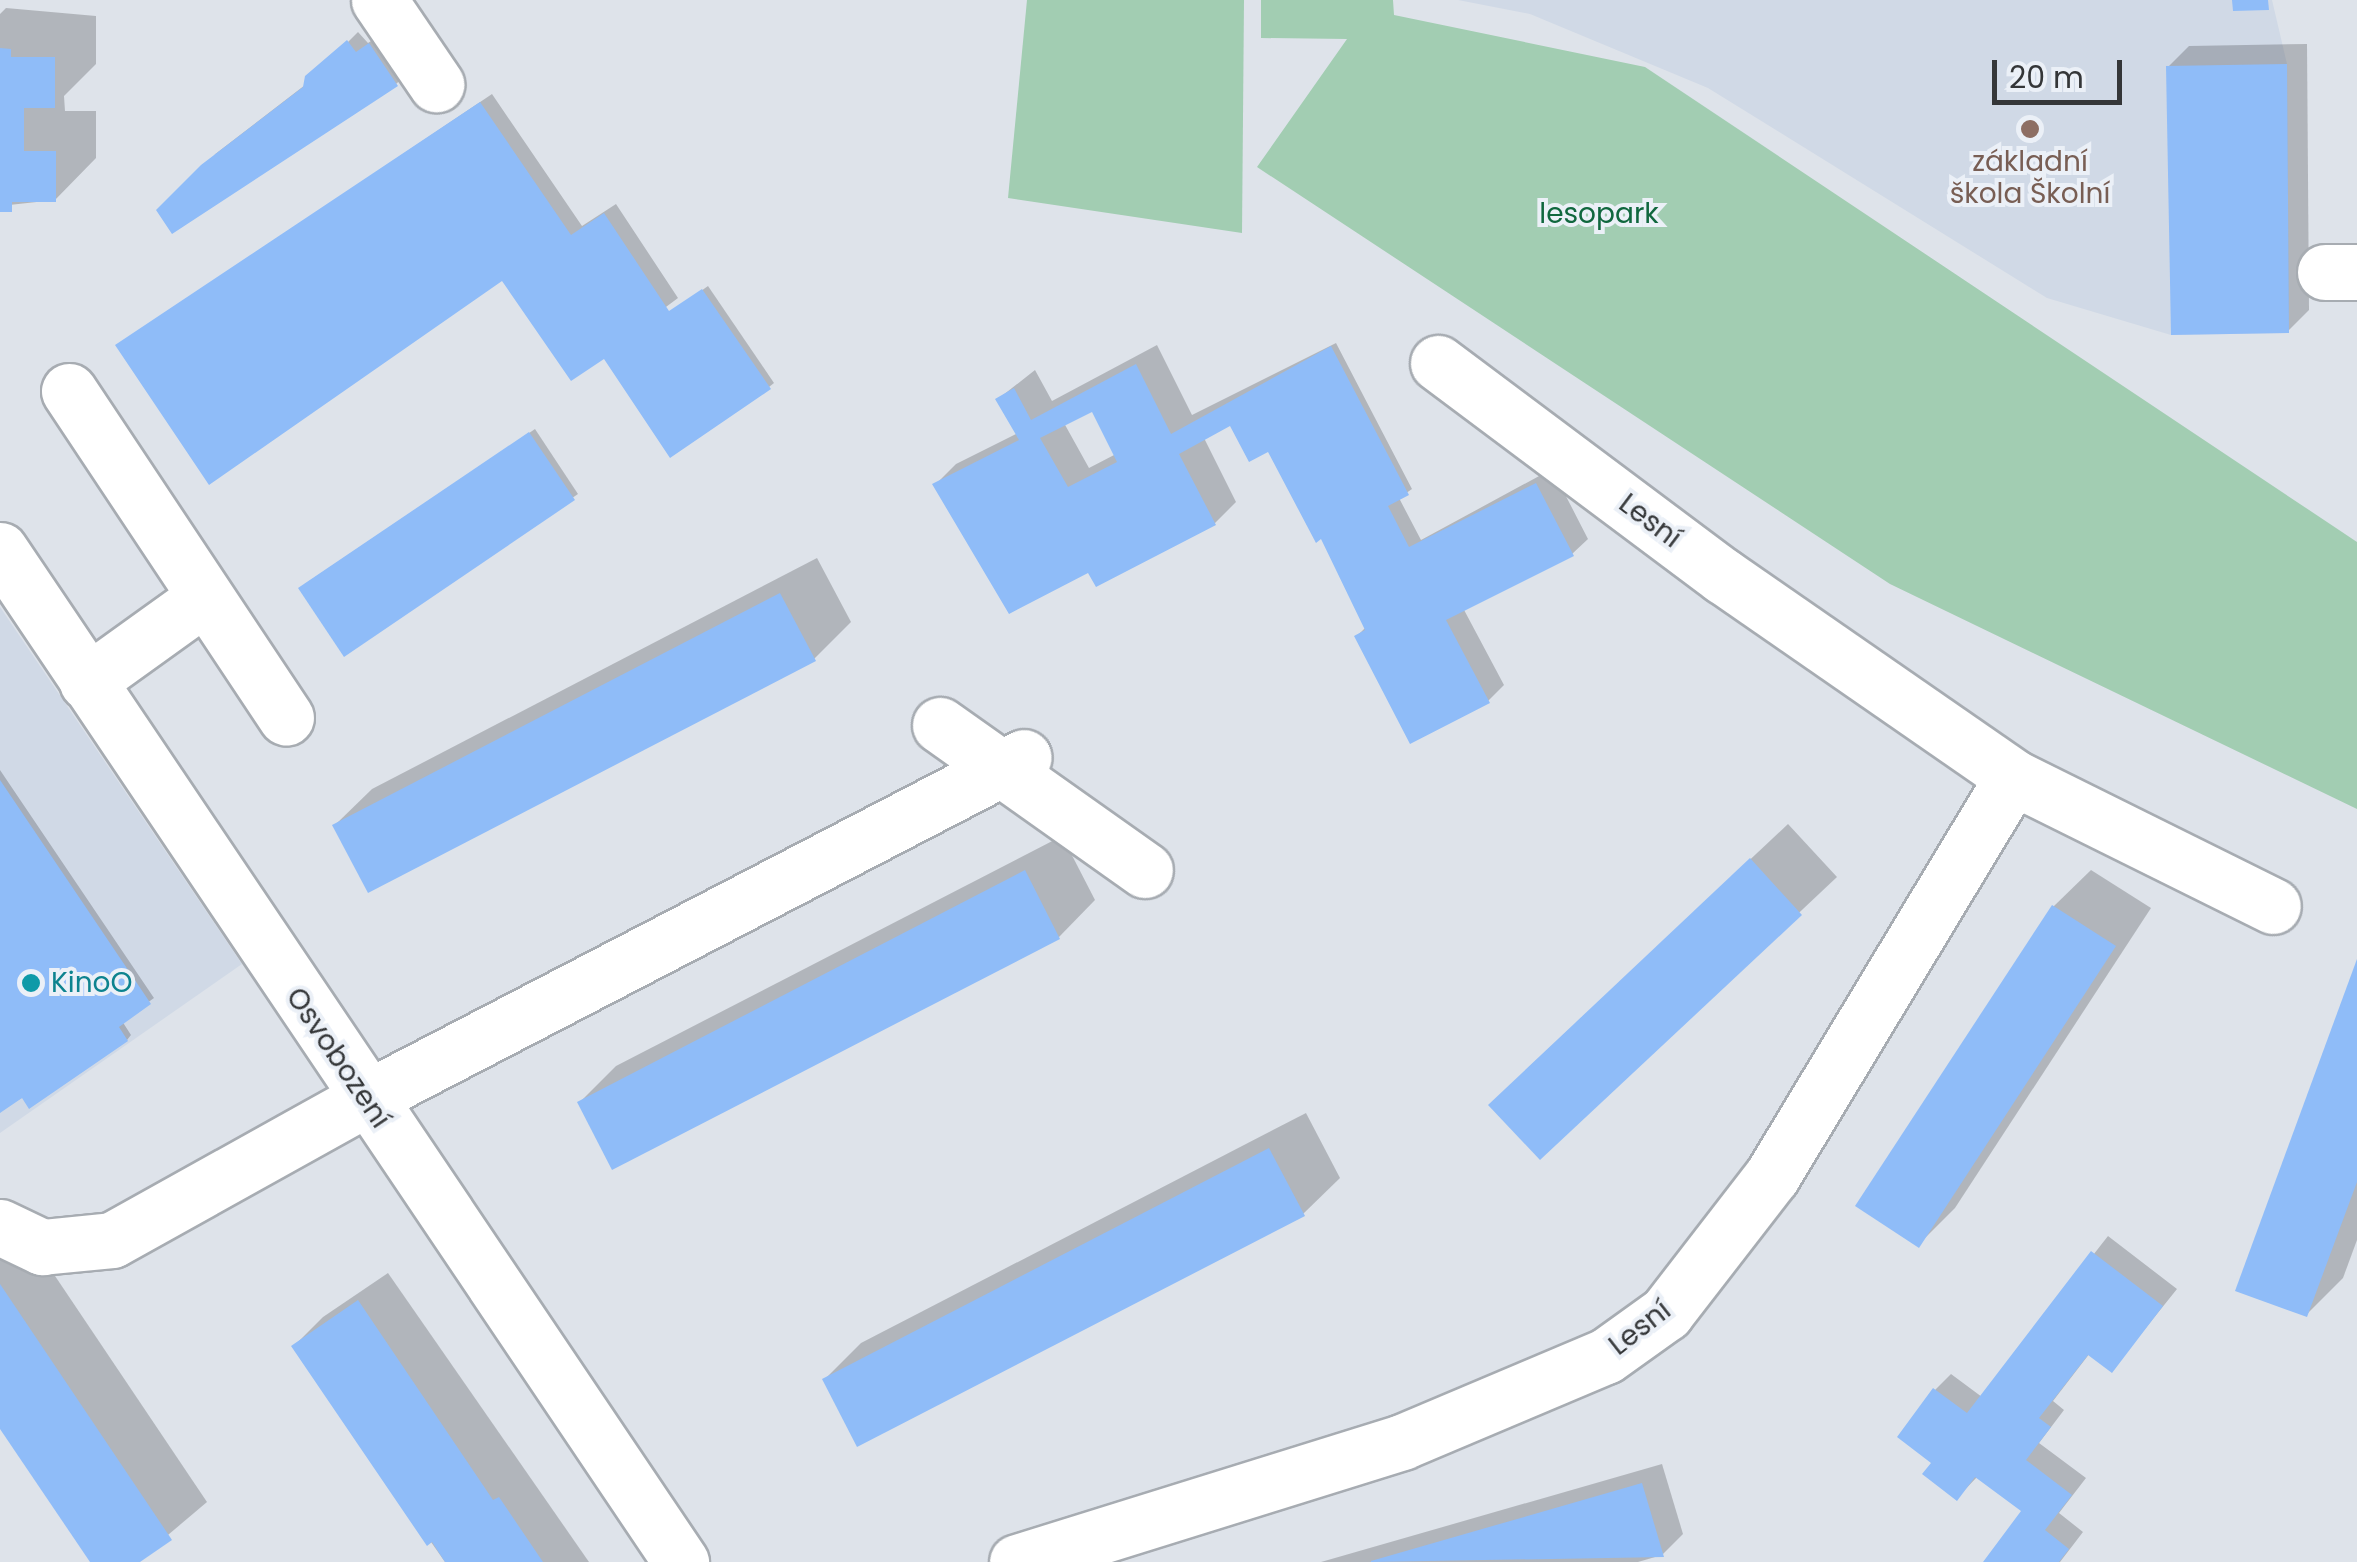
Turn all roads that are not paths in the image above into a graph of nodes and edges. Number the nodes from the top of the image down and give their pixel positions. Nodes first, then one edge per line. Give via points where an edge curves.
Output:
1 (379, 0) edge
2 (436, 84) dead end
3 (1438, 363) dead end
4 (70, 391) dead end
5 (0, 550) edge
6 (204, 598) junction
7 (87, 682) junction
8 (286, 716) dead end
9 (940, 725) dead end
10 (1013, 763) junction
11 (2013, 777) junction
12 (1146, 870) dead end
13 (2273, 906) dead end
14 (365, 1100) junction
15 (0, 1227) edge
16 (681, 1562) edge
17 (1017, 1562) edge

1 - 2 street
3 - 11 street, Lesní via 1723,576
4 - 6 street
5 - 7 street, Osvobození
6 - 7 street
6 - 8 street
7 - 14 street, Osvobození
9 - 10 street
10 - 12 street
10 - 14 street
11 - 13 street, Lesní
11 - 17 street, Lesní via 1772,1176 1666,1314 1606,1356 1402,1442
14 - 15 street via 112,1240 42,1247
14 - 16 street, Osvobození

